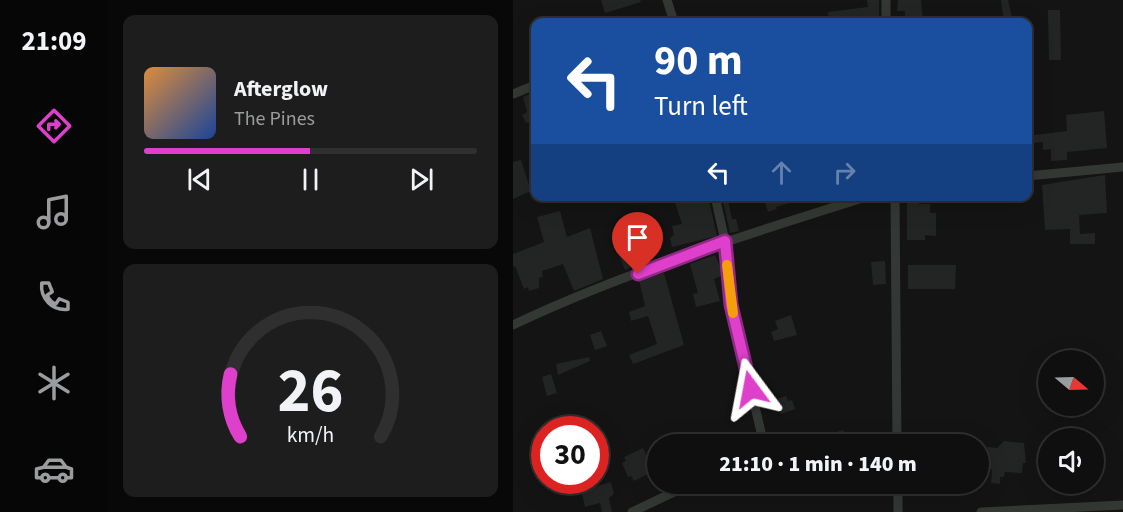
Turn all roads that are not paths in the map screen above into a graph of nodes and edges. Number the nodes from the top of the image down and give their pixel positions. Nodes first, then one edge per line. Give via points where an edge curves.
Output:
1 (667, 0) edge
2 (886, 0) edge
3 (673, 18) edge
4 (886, 18) edge
5 (531, 87) edge
6 (513, 94) edge
7 (1123, 167) edge
8 (1032, 176) edge
9 (716, 201) edge
10 (853, 201) edge
11 (895, 201) edge
12 (725, 241) junction
13 (513, 325) edge
14 (761, 434) edge
15 (897, 434) edge
16 (670, 494) edge
17 (898, 494) edge
18 (1123, 505) edge
19 (632, 512) edge
20 (898, 512) edge
21 (981, 512) edge

1 - 3 street
2 - 4 street
5 - 6 street
7 - 8 street
9 - 12 street
10 - 12 street
11 - 15 street
12 - 13 street
12 - 14 street via 731,305
16 - 19 street
17 - 20 street
18 - 21 street

